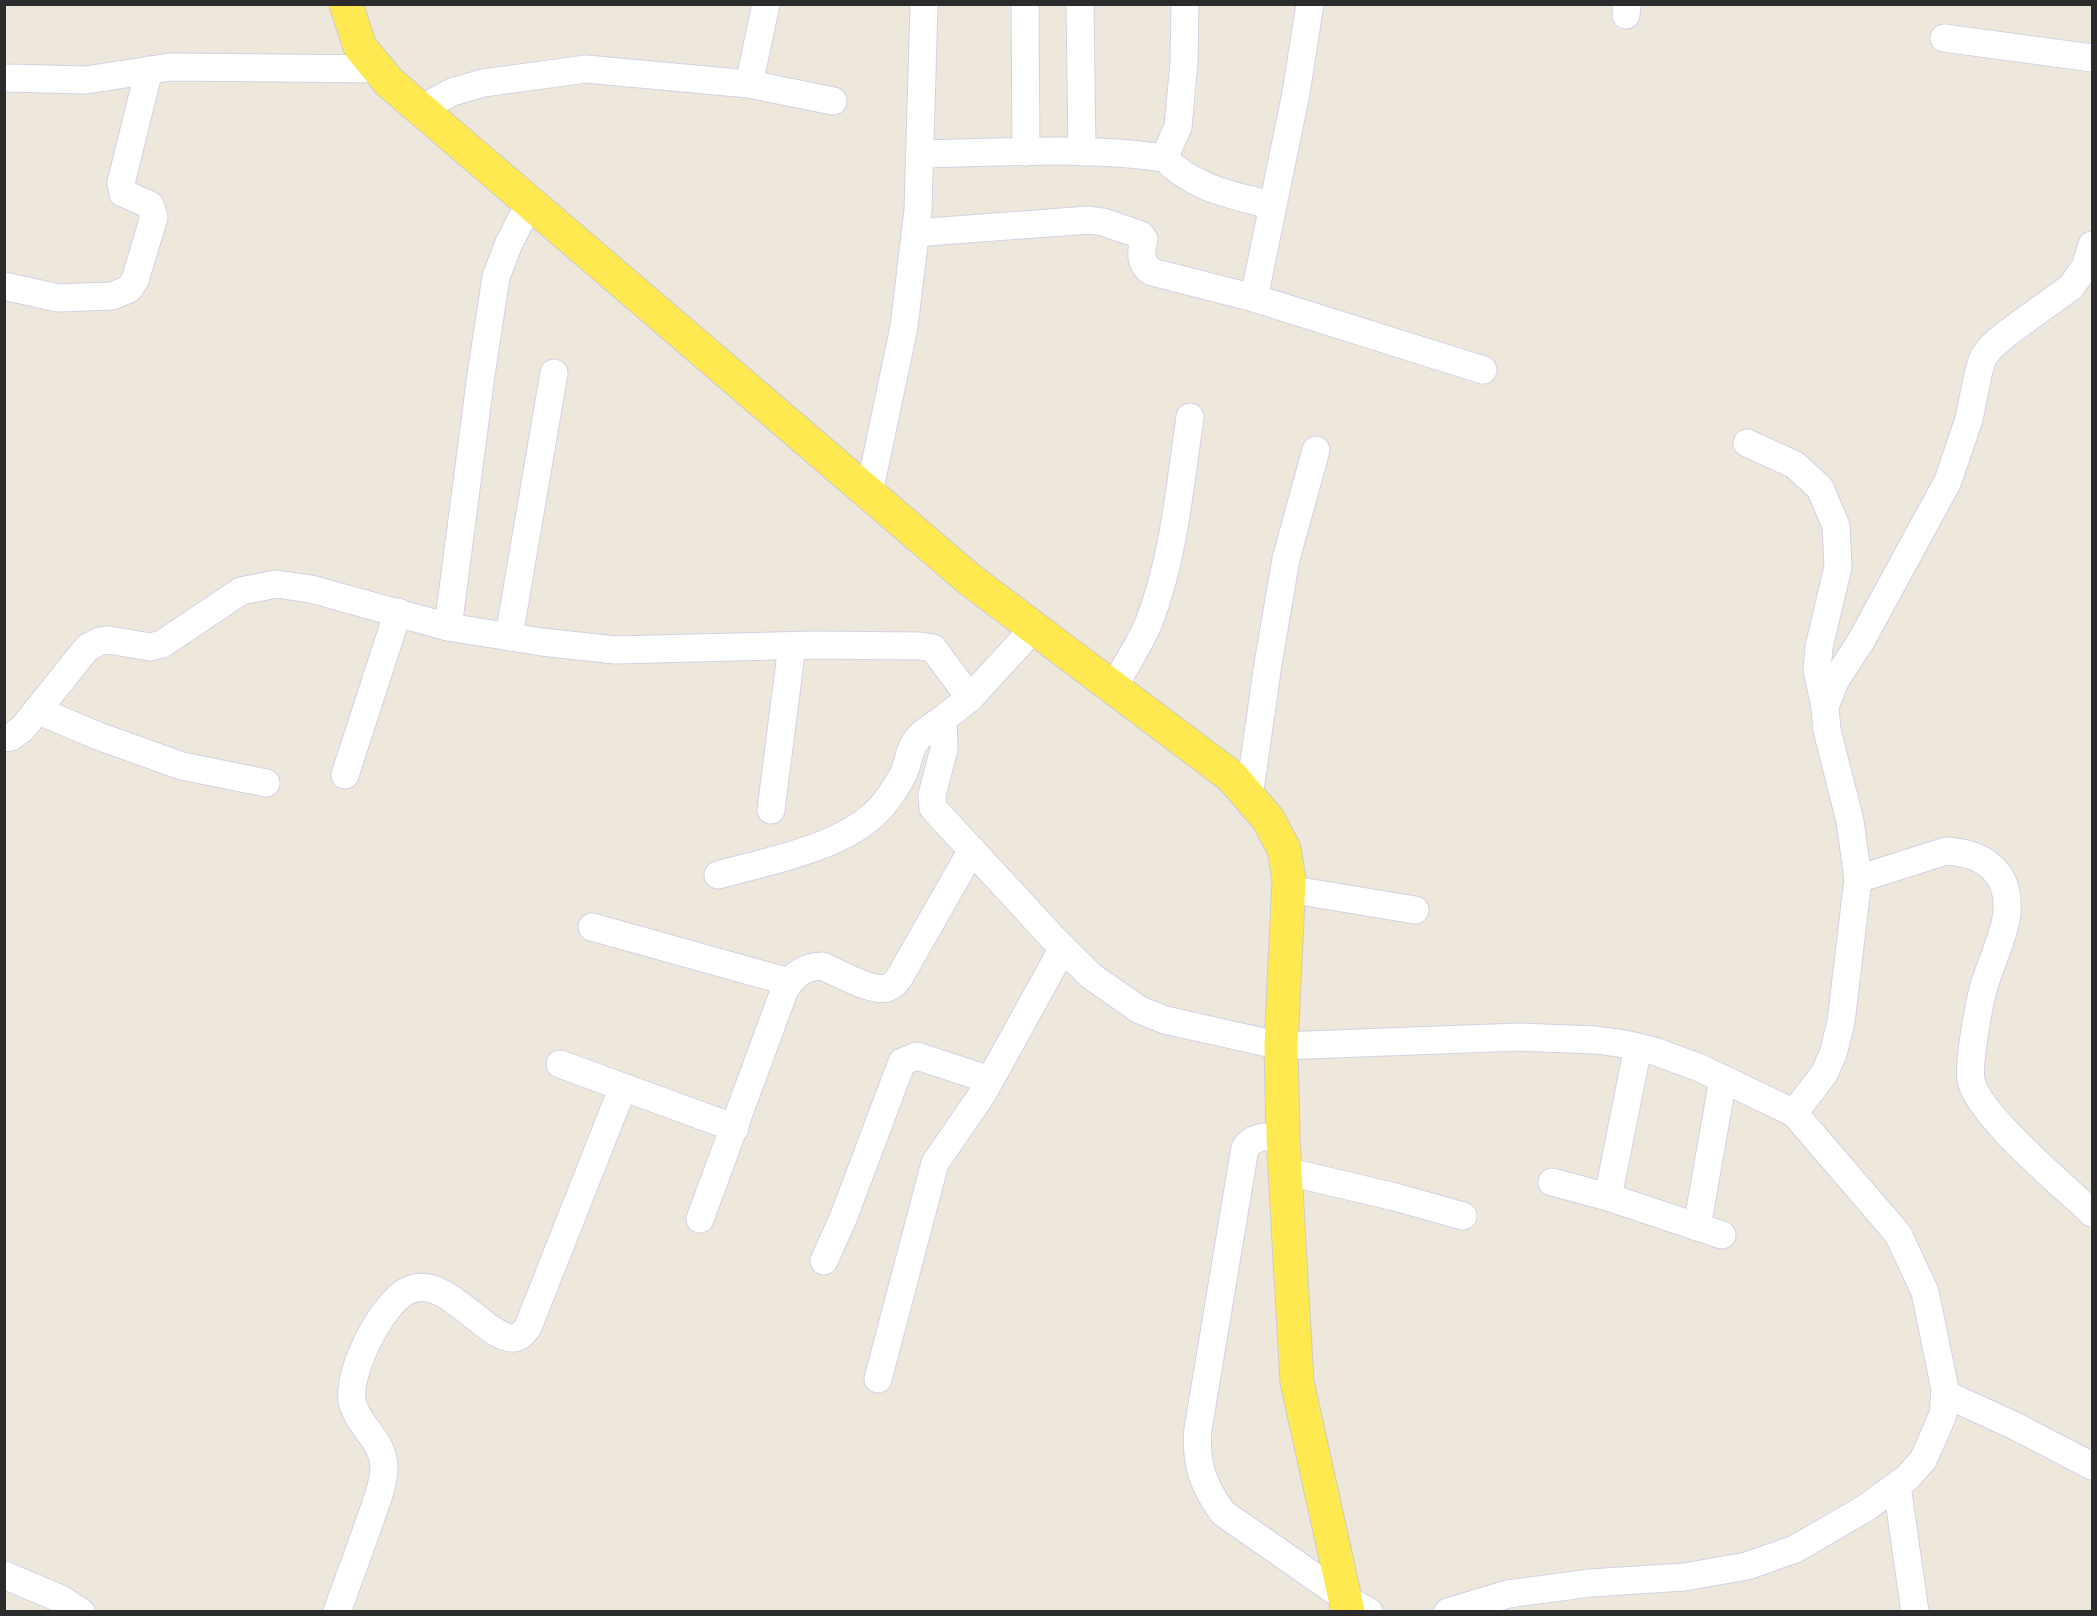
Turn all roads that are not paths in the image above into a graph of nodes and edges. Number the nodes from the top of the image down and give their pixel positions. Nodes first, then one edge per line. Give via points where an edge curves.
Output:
1 (346, 4) edge
2 (766, 4) edge
3 (924, 4) edge
4 (1025, 4) edge
5 (1080, 4) edge
6 (1185, 4) edge
7 (1310, 4) edge
8 (1944, 38) dead end
9 (2092, 58) edge
10 (378, 69) junction
11 (149, 70) junction
12 (4, 78) edge
13 (749, 84) junction
14 (833, 100) dead end
15 (421, 109) junction
16 (1026, 152) junction
17 (1082, 152) junction
18 (919, 154) junction
19 (1164, 158) junction
20 (530, 203) junction
21 (1273, 206) junction
22 (915, 233) junction
23 (2092, 245) edge
24 (4, 286) edge
25 (1254, 298) junction
26 (1483, 370) dead end
27 (554, 373) dead end
28 (1190, 417) dead end
29 (1747, 442) dead end
30 (1316, 450) dead end
31 (869, 493) junction
32 (398, 612) junction
33 (448, 627) junction
34 (1034, 628) junction
35 (509, 636) junction
36 (792, 646) junction
37 (1114, 687) junction
38 (970, 698) junction
39 (1825, 707) junction
40 (37, 711) junction
41 (943, 719) junction
42 (4, 738) edge
43 (345, 775) dead end
44 (266, 783) dead end
45 (1249, 796) junction
46 (771, 810) dead end
47 (972, 850) junction
48 (718, 875) dead end
49 (1858, 879) junction
50 (1288, 889) junction
51 (1415, 910) dead end
52 (592, 927) dead end
53 (1063, 948) junction
54 (789, 982) junction
55 (1281, 1046) junction
56 (1638, 1047) junction
57 (560, 1064) dead end
58 (1723, 1079) junction
59 (990, 1080) junction
60 (623, 1087) junction
61 (1794, 1113) junction
62 (735, 1128) junction
63 (1283, 1136) junction
64 (1285, 1171) junction
65 (1552, 1182) dead end
66 (1608, 1197) junction
67 (2092, 1213) edge
68 (1463, 1216) dead end
69 (700, 1219) dead end
70 (824, 1261) dead end
71 (878, 1379) dead end
72 (1945, 1394) junction
73 (2092, 1466) edge
74 (1897, 1486) junction
75 (4, 1575) edge
76 (1518, 1602) edge
77 (1354, 1607) edge
78 (81, 1611) edge
79 (337, 1611) edge
80 (1448, 1611) edge
81 (1915, 1611) edge

1 - 10 main road via 360,47
2 - 13 street
3 - 18 street
4 - 16 street
5 - 17 street
6 - 19 street via 1178,127
7 - 21 street
8 - 9 street
10 - 11 street
10 - 15 main road
11 - 12 street via 86,80
11 - 24 street via 121,183 123,193 150,205 154,217 129,289 112,297 58,298
13 - 14 street
13 - 15 street via 586,69 483,83 452,92
15 - 20 main road
16 - 17 street
16 - 18 street
17 - 19 street
18 - 22 street
19 - 21 street via 1197,184
20 - 31 main road
20 - 33 street via 496,277
21 - 25 street
22 - 25 street via 1067,220 1103,222 1141,234 1144,267 1152,272
22 - 31 street via 904,327
23 - 39 street via 2085,267 2071,287 2006,334 1983,358 1969,419 1948,481 1835,681
25 - 26 street
27 - 35 street
28 - 37 street via 1160,588 1149,624
29 - 39 street via 1795,465 1820,488 1836,526 1838,567 1817,670
30 - 45 street via 1286,559
31 - 34 main road via 969,579
32 - 33 street
32 - 40 street via 276,584 241,591 162,644 150,647 100,640 87,648
32 - 43 street
33 - 35 street
34 - 37 main road
34 - 38 street
35 - 36 street via 615,650
36 - 38 street via 933,648
36 - 46 street
37 - 45 main road via 1232,777
38 - 41 street
39 - 49 street via 1850,821
40 - 42 street via 23,728
40 - 44 street via 182,766
41 - 47 street via 944,749 931,804
41 - 48 street via 914,743 886,802 860,825 842,837 791,855
45 - 50 main road via 1268,819 1284,849
47 - 53 street
47 - 54 street via 891,987 876,990 822,966 803,971
49 - 61 street via 1841,1022 1833,1054 1824,1074
49 - 67 street via 1946,851 1977,857 1997,871 2007,892 2008,914 1983,988 1970,1080 1977,1097 2005,1131
50 - 51 street
50 - 55 main road
52 - 54 street
53 - 55 street via 1091,976 1140,1010 1165,1020
53 - 59 street
54 - 62 street
55 - 56 street via 1519,1037 1596,1040
55 - 63 main road
56 - 58 street
56 - 66 street
57 - 60 street
58 - 61 street
58 - 66 street via 1709,1231
59 - 70 street via 917,1056 902,1062
59 - 71 street via 935,1163
60 - 62 street
60 - 79 street via 523,1334 512,1338 501,1334 460,1304 433,1289 420,1287 393,1301 369,1337 352,1387 352,1404 382,1453 384,1471
61 - 72 street via 1898,1234 1925,1292
62 - 69 street
63 - 64 main road
63 - 77 street via 1250,1141 1245,1148 1198,1429 1199,1460 1203,1480 1223,1513
64 - 68 street
64 - 77 main road via 1297,1382
65 - 66 street
72 - 73 street
72 - 74 street via 1943,1414 1923,1460
74 - 76 street via 1795,1549 1747,1566 1684,1577 1590,1583
74 - 81 street
75 - 78 street
76 - 80 street via 1480,1601

